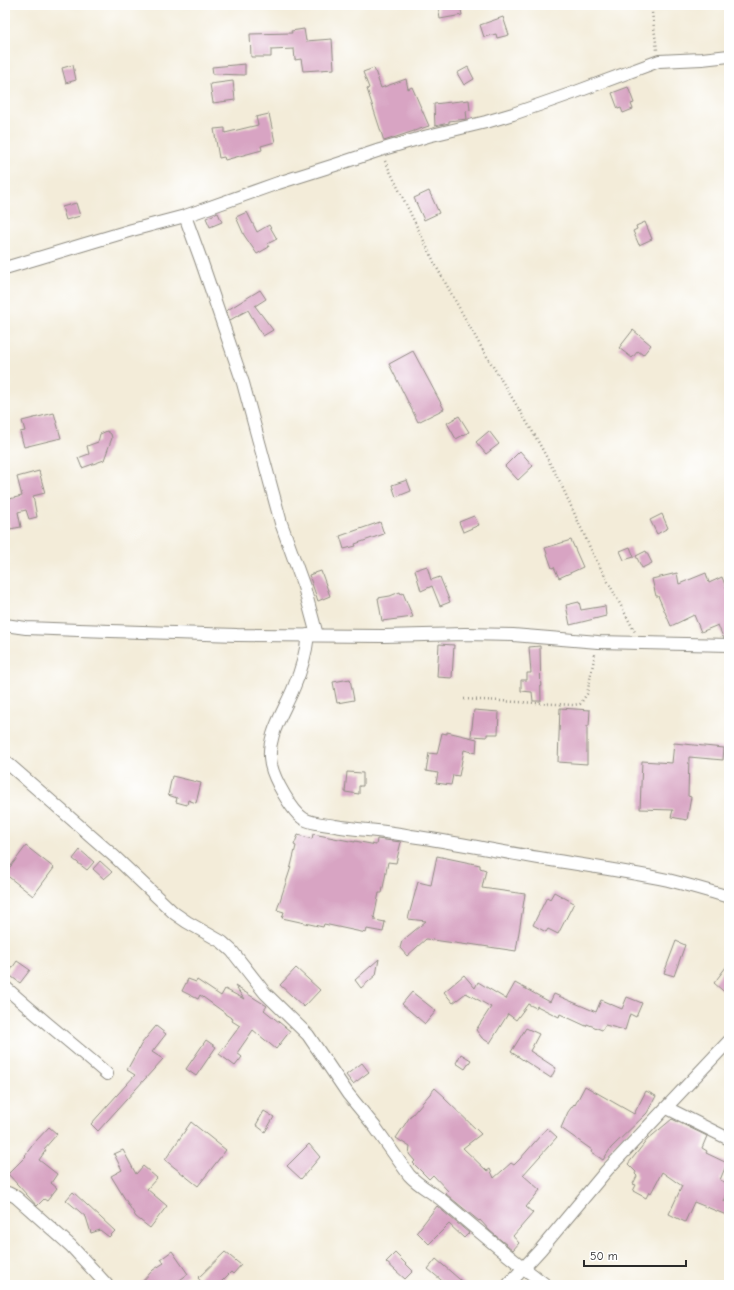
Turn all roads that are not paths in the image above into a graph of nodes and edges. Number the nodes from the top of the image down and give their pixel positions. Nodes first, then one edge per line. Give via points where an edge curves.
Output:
1 (729, 56) edge
2 (185, 216) junction
3 (5, 268) edge
4 (5, 625) edge
5 (313, 635) junction
6 (729, 645) edge
7 (5, 761) edge
8 (729, 897) edge
9 (5, 987) edge
10 (729, 1041) edge
11 (107, 1074) dead end
12 (667, 1108) junction
13 (729, 1139) edge
14 (5, 1194) edge
15 (523, 1268) junction
16 (107, 1285) edge
17 (508, 1285) edge
18 (546, 1285) edge

1 - 2 street via 702,60 659,60 514,114 380,150 278,182
2 - 3 street
2 - 5 street via 243,383 281,523 304,587
4 - 5 street via 87,631
5 - 6 street via 513,635 598,642
5 - 8 street via 294,687 276,724 271,751 271,765 276,779 297,813 304,819 602,868 669,881
7 - 15 street via 115,857 174,913 222,942 232,951 265,993 308,1035 348,1094 409,1175
9 - 11 street
10 - 12 street
12 - 13 street
12 - 15 street via 607,1170
14 - 16 street via 16,1197 71,1246
15 - 17 street
15 - 18 street

